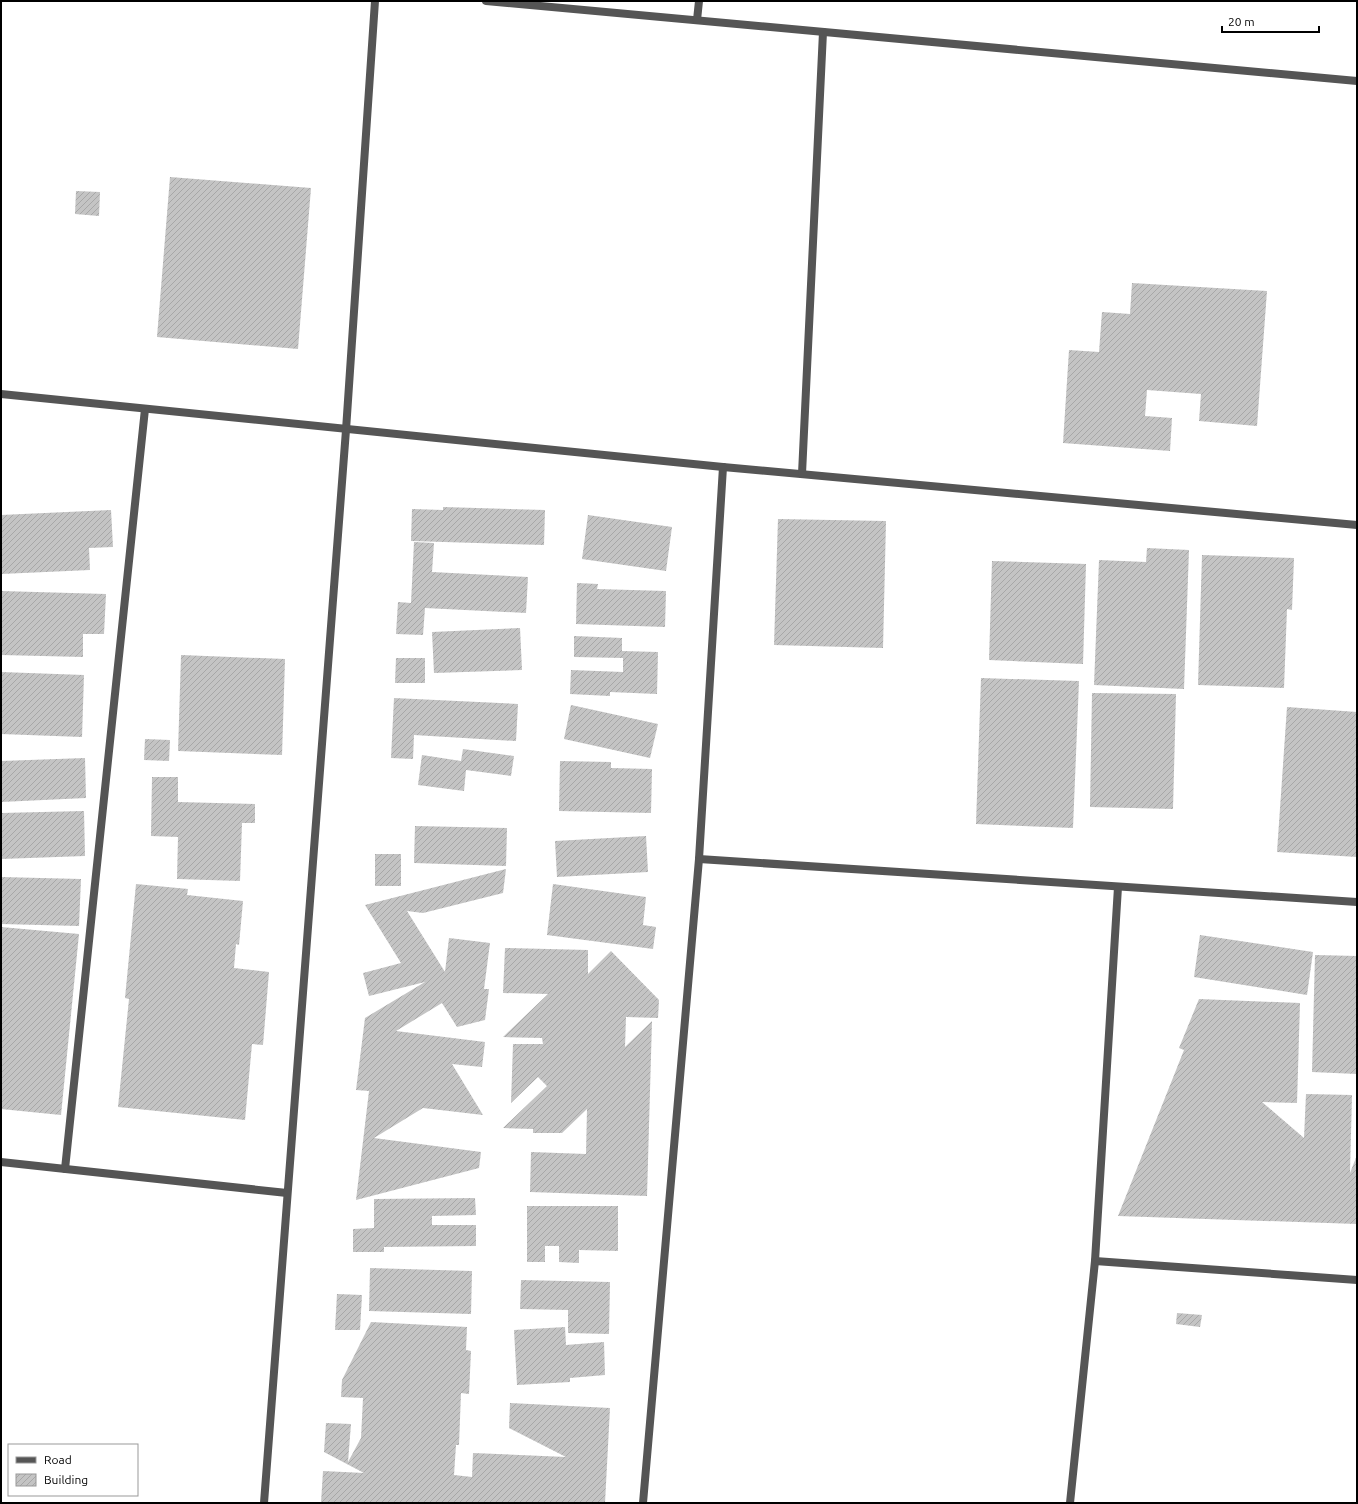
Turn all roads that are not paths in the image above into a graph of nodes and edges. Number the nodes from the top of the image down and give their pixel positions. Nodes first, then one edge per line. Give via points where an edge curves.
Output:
1 (374, 1) edge
2 (486, 1) edge
3 (699, 1) edge
4 (697, 20) junction
5 (824, 32) junction
6 (1357, 81) edge
7 (1, 394) edge
8 (145, 409) junction
9 (346, 430) junction
10 (723, 467) junction
11 (802, 474) junction
12 (1357, 525) edge
13 (699, 859) junction
14 (1118, 887) junction
15 (1357, 902) edge
16 (1, 1162) edge
17 (65, 1169) junction
18 (287, 1193) junction
19 (1095, 1260) junction
20 (1357, 1280) edge
21 (264, 1503) edge
22 (643, 1503) edge
23 (1070, 1503) edge

1 - 9 street
2 - 4 street
3 - 4 street
4 - 5 street
5 - 6 street
5 - 11 street
7 - 8 street
8 - 9 street
8 - 17 street
9 - 10 street
9 - 18 street
10 - 11 street
10 - 13 street
11 - 12 street
13 - 14 street
13 - 22 street
14 - 15 street
14 - 19 street
16 - 17 street
17 - 18 street
18 - 21 street
19 - 20 street
19 - 23 street

